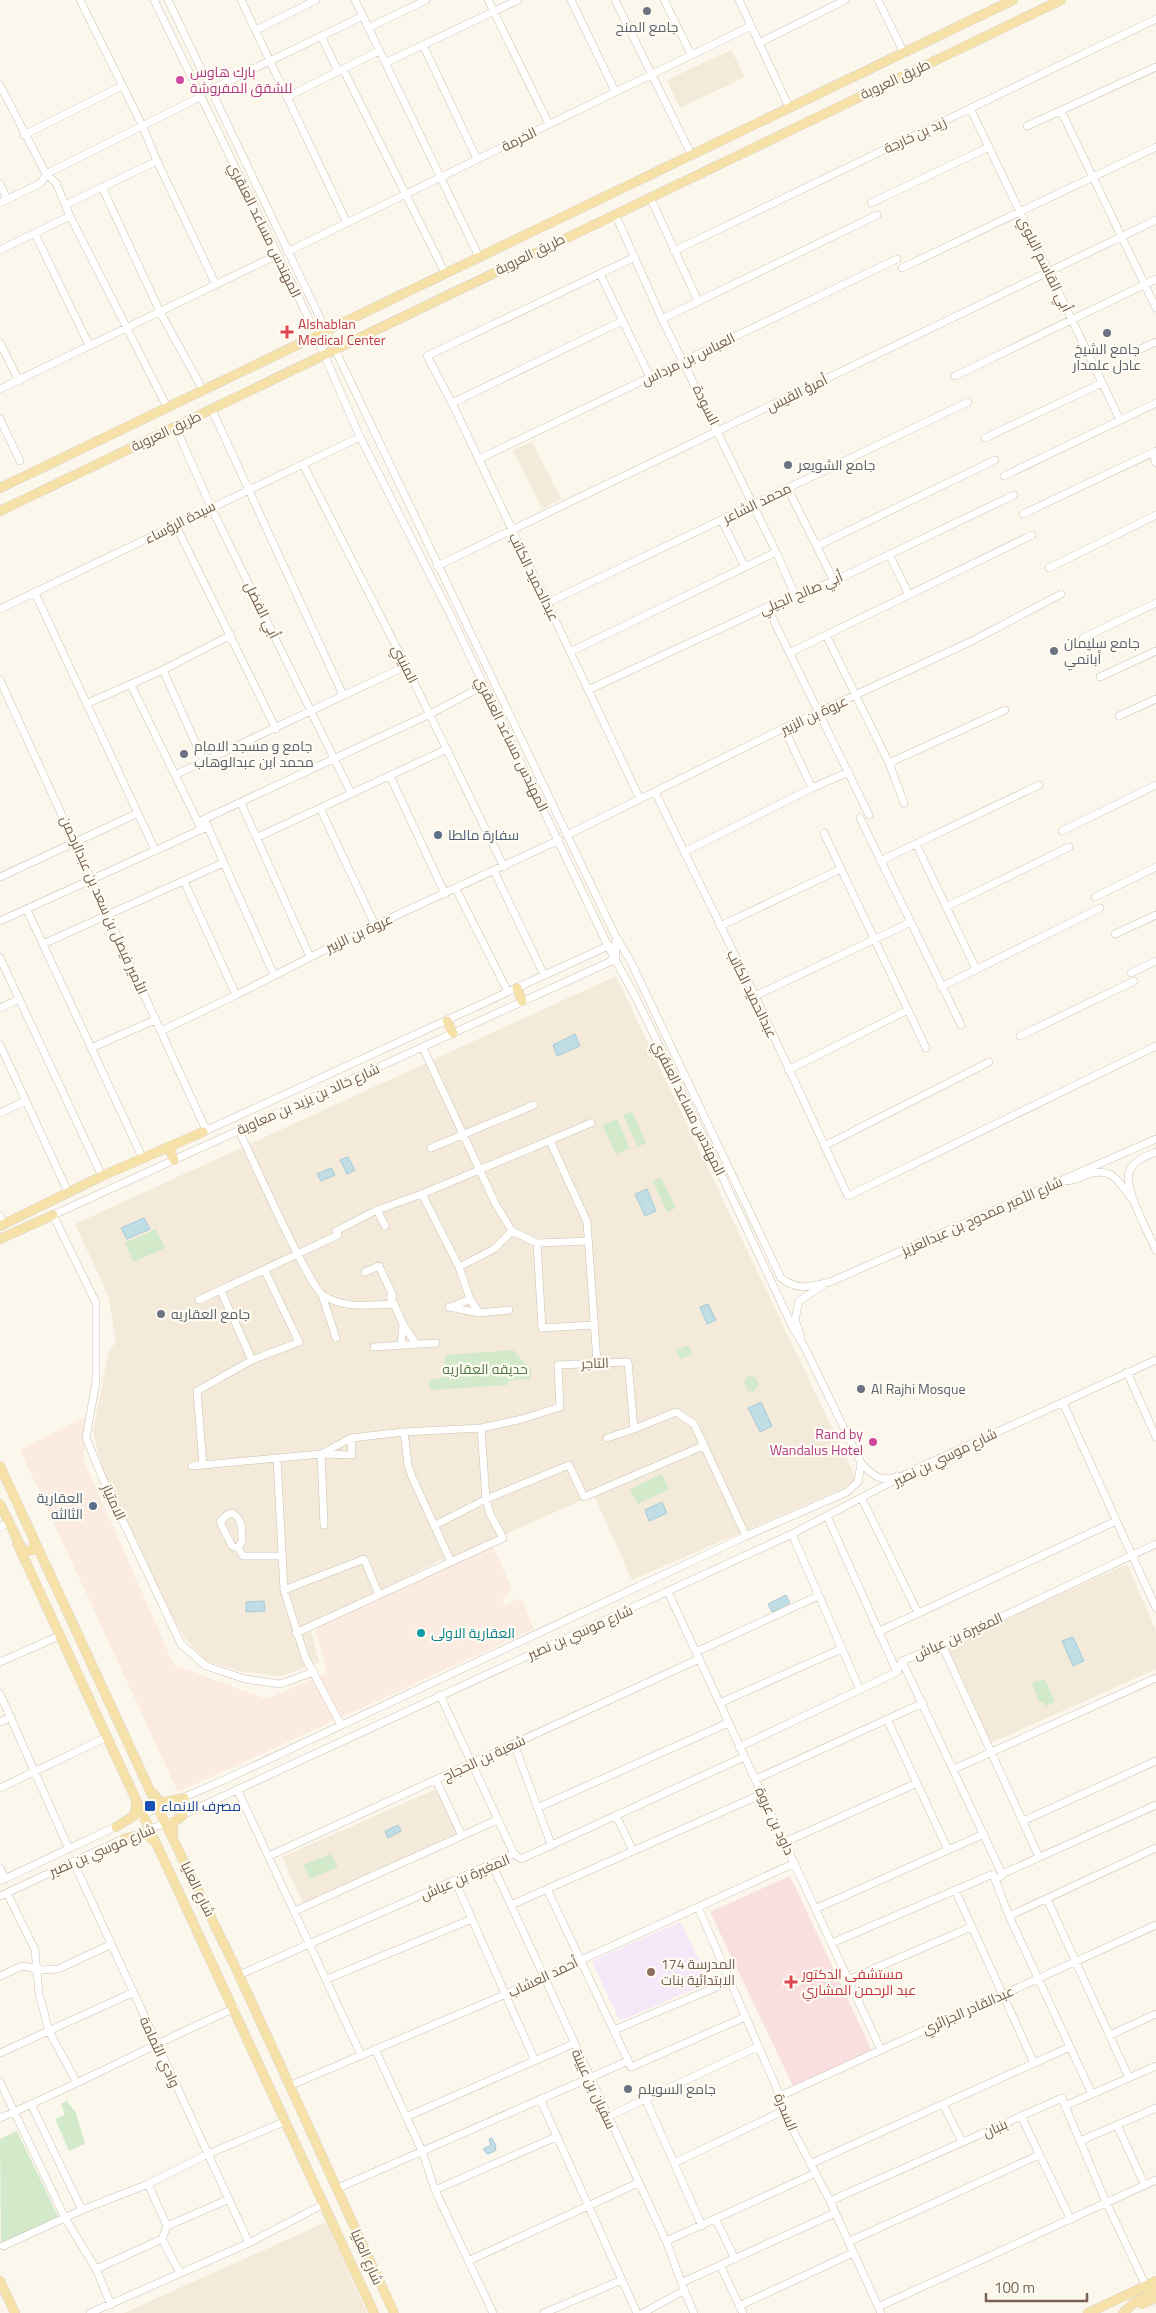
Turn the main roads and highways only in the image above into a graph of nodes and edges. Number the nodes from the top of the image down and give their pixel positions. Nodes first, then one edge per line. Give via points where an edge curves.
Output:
1 (1013, 0) edge
2 (1061, 0) edge
3 (0, 488) edge
4 (0, 511) edge
5 (517, 988) road end
6 (522, 1001) road end
7 (447, 1021) road end
8 (453, 1033) road end
9 (205, 1131) road end
10 (169, 1147) junction
11 (174, 1160) road end
12 (53, 1215) road end
13 (1, 1222) edge
14 (0, 1239) edge
15 (0, 1466) edge
16 (0, 1504) edge
17 (4, 1525) edge
18 (18, 1543) junction
19 (34, 1544) junction
20 (145, 1782) junction
21 (134, 1794) junction
22 (151, 1794) junction
23 (184, 1798) road end
24 (181, 1816) road end
25 (116, 1827) road end
26 (124, 1838) road end
27 (176, 1844) junction
28 (158, 1847) junction
29 (364, 2251) junction
30 (349, 2256) junction
31 (0, 2281) edge
32 (1156, 2283) edge
33 (382, 2290) junction
34 (1156, 2291) edge
35 (366, 2294) junction
36 (1156, 2298) edge
37 (15, 2313) edge
38 (374, 2313) edge
39 (394, 2313) edge
40 (1088, 2313) edge
41 (1123, 2313) edge

1 - 3 main road, طريق العروبة
2 - 4 main road, طريق العروبة
5 - 6 main road
7 - 8 main road
9 - 10 main road, شارع خالد بن يزيد بن معاوية
10 - 11 main road
10 - 13 main road, شارع خالد بن يزيد بن معاوية
12 - 14 main road, شارع خالد بن يزيد بن معاوية
15 - 19 main road, شارع العليا
16 - 17 main road, شارع العليا
17 - 18 main road, شارع العليا
18 - 19 main road via 25,1552 33,1550
18 - 21 main road, شارع العليا
19 - 20 main road, شارع العليا
20 - 22 main road, شارع العليا
20 - 23 main road via 159,1801
21 - 22 main road via 142,1808 148,1810 154,1805
21 - 25 main road via 136,1815
21 - 28 main road, شارع العليا
22 - 27 main road, شارع العليا
24 - 27 main road via 172,1826
26 - 28 main road via 149,1835
27 - 29 main road, شارع العليا
28 - 30 main road, شارع العليا
29 - 30 main road via 367,2260 364,2266 356,2265
29 - 33 main road, شارع العليا
30 - 35 main road, شارع العليا
31 - 37 main road
32 - 40 main road
33 - 35 main road via 376,2285 371,2286
33 - 39 main road, شارع العليا
34 - 41 main road
35 - 38 main road, شارع العليا
36 - 41 main road

